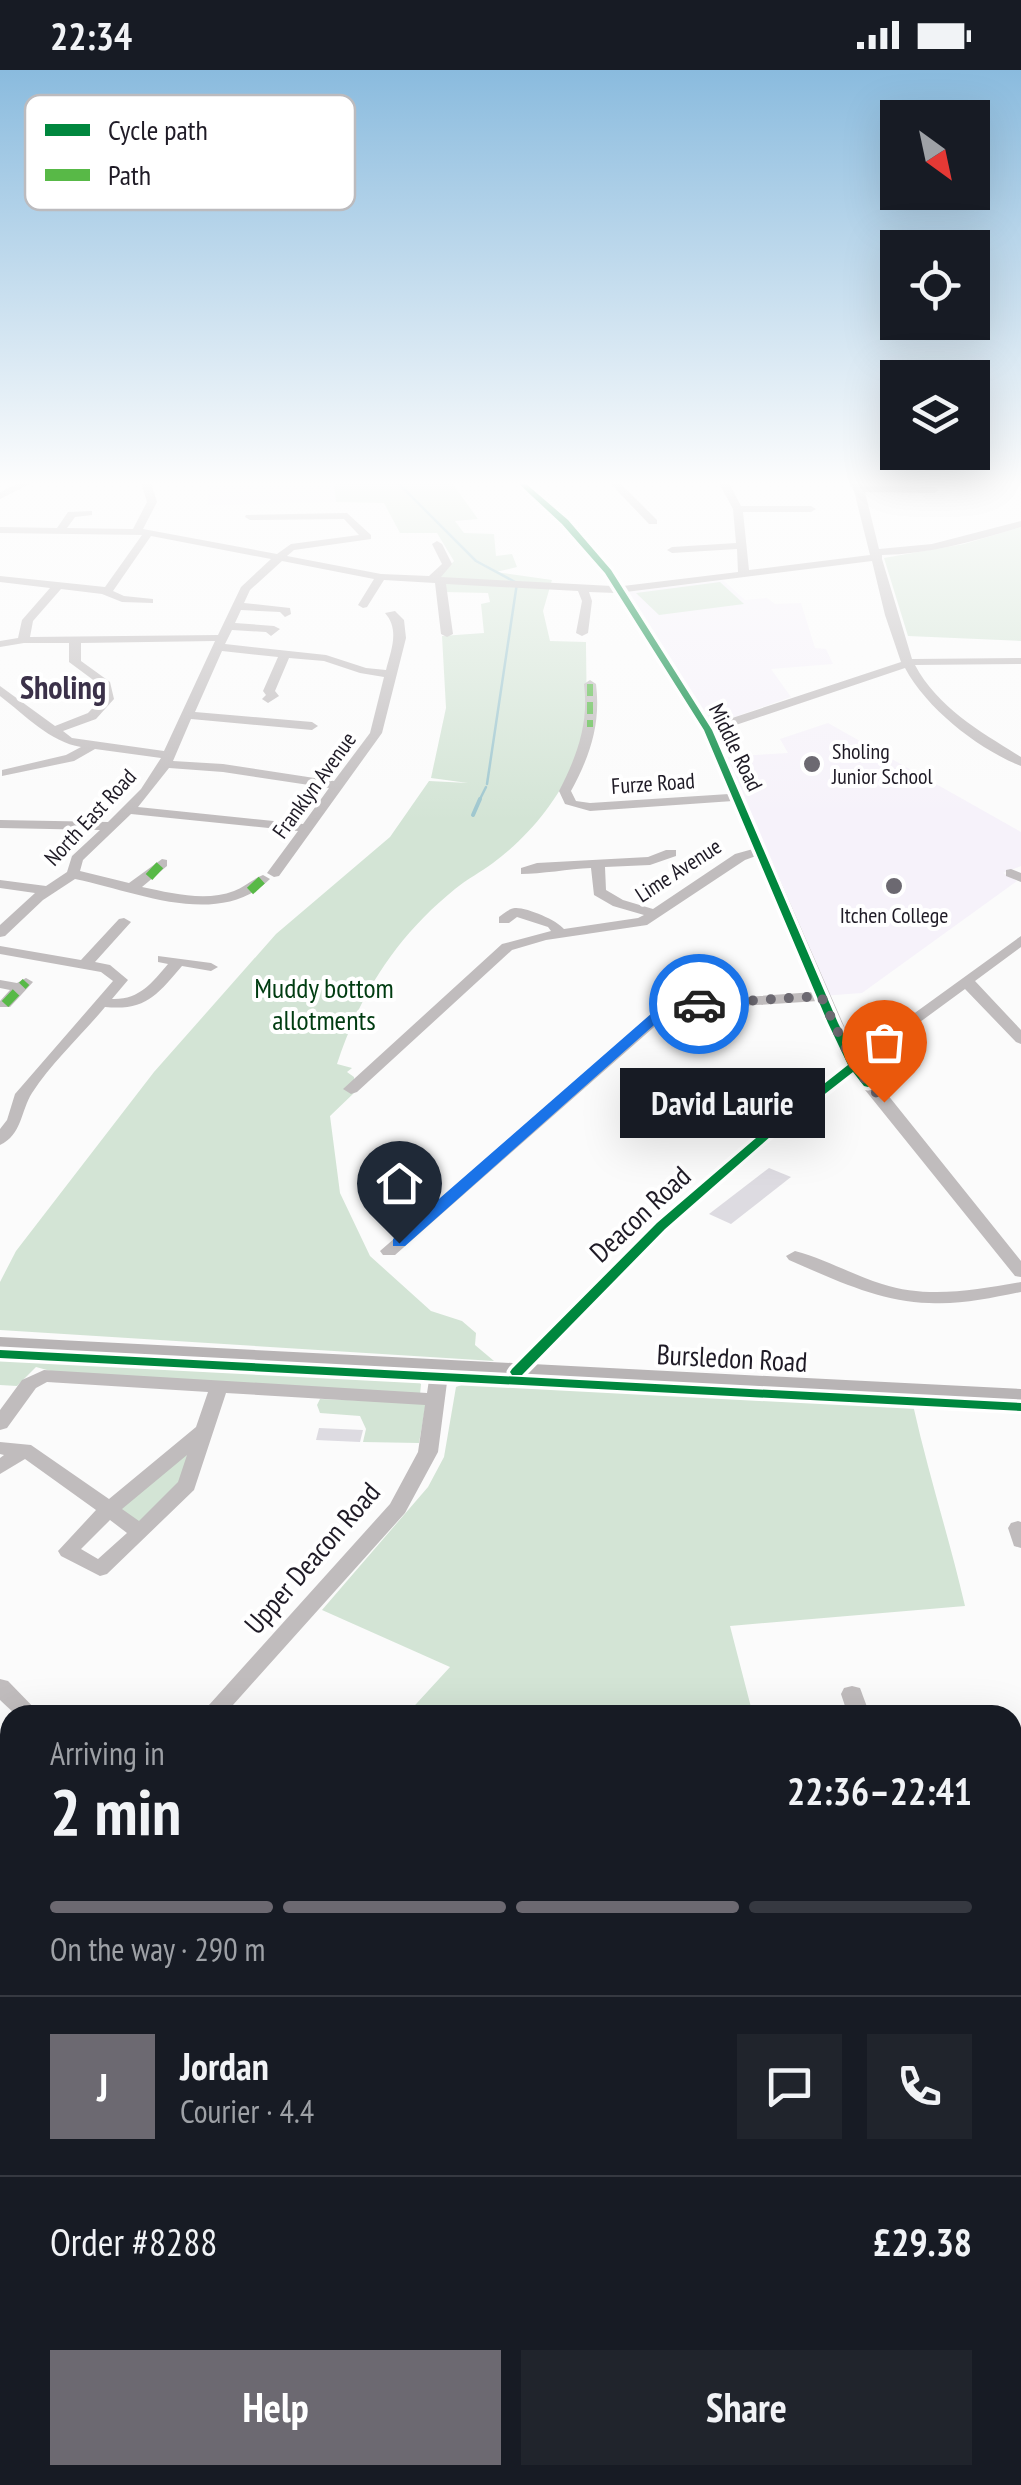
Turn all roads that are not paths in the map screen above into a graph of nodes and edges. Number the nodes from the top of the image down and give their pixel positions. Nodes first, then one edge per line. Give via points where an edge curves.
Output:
1 (49, 596) edge
2 (114, 596) edge
3 (241, 596) edge
4 (369, 596) edge
5 (439, 596) edge
6 (586, 596) edge
7 (624, 596) edge
8 (889, 596) edge
9 (148, 601) dead end
10 (363, 605) dead end
11 (236, 606) junction
12 (287, 608) dead end
13 (391, 613) dead end
14 (272, 632) dead end
15 (447, 634) dead end
16 (582, 634) dead end
17 (222, 637) junction
18 (23, 640) junction
19 (75, 640) junction
20 (0, 644) edge
21 (285, 654) junction
22 (1021, 662) edge
23 (908, 663) junction
24 (391, 674) junction
25 (590, 684) dead end
26 (0, 690) edge
27 (274, 696) dead end
28 (0, 706) edge
29 (23, 708) junction
30 (188, 715) junction
31 (312, 726) dead end
32 (708, 730) junction
33 (52, 732) junction
34 (1021, 745) edge
35 (90, 747) junction
36 (1000, 748) junction
37 (168, 760) junction
38 (1021, 762) edge
39 (6, 773) dead end
40 (340, 786) junction
41 (739, 797) junction
42 (126, 810) junction
43 (0, 824) edge
44 (111, 826) junction
45 (308, 828) junction
46 (762, 850) junction
47 (671, 853) dead end
48 (162, 863) dead end
49 (598, 864) junction
50 (526, 871) dead end
51 (73, 874) junction
52 (0, 884) edge
53 (133, 887) junction
54 (46, 890) junction
55 (658, 914) junction
56 (504, 920) dead end
57 (124, 922) dead end
58 (0, 934) edge
59 (560, 934) junction
60 (1021, 940) edge
61 (0, 950) edge
62 (85, 964) junction
63 (210, 967) dead end
64 (966, 981) junction
65 (0, 984) edge
66 (821, 996) junction
67 (105, 1002) junction
68 (5, 1004) dead end
69 (1021, 1039) edge
70 (852, 1061) junction
71 (351, 1089) dead end
72 (0, 1140) edge
73 (389, 1251) dead end
74 (795, 1256) dead end
75 (1021, 1272) edge
76 (1021, 1287) edge
77 (0, 1344) edge
78 (440, 1368) junction
79 (517, 1372) junction
80 (219, 1387) junction
81 (1021, 1397) edge
82 (436, 1400) junction
83 (0, 1424) edge
84 (206, 1429) junction
85 (0, 1448) edge
86 (24, 1450) junction
87 (0, 1467) edge
88 (107, 1512) junction
89 (140, 1532) junction
90 (0, 1687) edge
91 (19, 1705) edge
92 (220, 1705) edge

1 - 18 street via 28,620
2 - 9 street
3 - 11 street, North East Road
4 - 10 street
5 - 15 street
6 - 16 street
7 - 32 street, Middle Road
8 - 23 street
11 - 12 street
11 - 17 street, North East Road
13 - 24 street, Franklyn Avenue via 400,635
14 - 17 street
17 - 19 street
17 - 21 street
17 - 30 street, North East Road
18 - 19 street
18 - 20 street
19 - 33 street via 75,662 106,684 108,700 92,716
21 - 24 street via 316,654
21 - 27 street via 268,691
22 - 23 street
23 - 32 street
23 - 36 street via 928,694
24 - 40 street, Franklyn Avenue via 373,739
25 - 41 street, Furze Road via 590,727 565,791 570,804
26 - 29 street
28 - 29 street
29 - 33 street
30 - 31 street via 293,719
30 - 37 street, North East Road
32 - 41 street, Middle Road
33 - 35 street
34 - 36 street
35 - 37 street
35 - 39 street via 66,760
36 - 38 street
37 - 40 street
37 - 42 street, North East Road
40 - 45 street, Franklyn Avenue
41 - 46 street, Middle Road
42 - 44 street, North East Road
42 - 45 street
43 - 44 street
44 - 51 street, North East Road via 75,861
45 - 53 street, Franklyn Avenue via 250,892 229,902 180,900
46 - 55 street, Lime Avenue via 740,857
46 - 66 street, Middle Road
47 - 49 street via 660,860
48 - 53 street
49 - 50 street
49 - 55 street via 599,892
51 - 53 street
51 - 54 street, North East Road
52 - 54 street
54 - 58 street, North East Road
55 - 59 street, Lime Avenue
56 - 59 street via 516,912 553,924
57 - 62 street
59 - 71 street, Lime Avenue via 500,952 359,1072
60 - 64 street, Deacon Road
61 - 62 street
62 - 67 street via 120,978
63 - 67 street via 170,961 140,1002
64 - 69 street
64 - 70 street, Deacon Road
65 - 68 street via 23,985
66 - 70 street, Middle Road
66 - 73 street via 664,1011 435,1222
67 - 72 street via 23,1094
70 - 75 street, Middle Road
70 - 79 street, Deacon Road via 660,1226
74 - 76 street via 912,1299 952,1300
77 - 78 main road, Bursledon Road
78 - 79 main road, Bursledon Road
78 - 82 street, Upper Deacon Road
79 - 81 main road, Bursledon Road
80 - 82 street
80 - 83 street via 44,1376 29,1384
80 - 84 street
82 - 92 street, Upper Deacon Road via 428,1452 398,1508
84 - 88 street
84 - 89 street via 187,1485
85 - 86 street
86 - 87 street
86 - 88 street
88 - 89 street
88 - 89 street via 68,1551 100,1568
90 - 91 street

